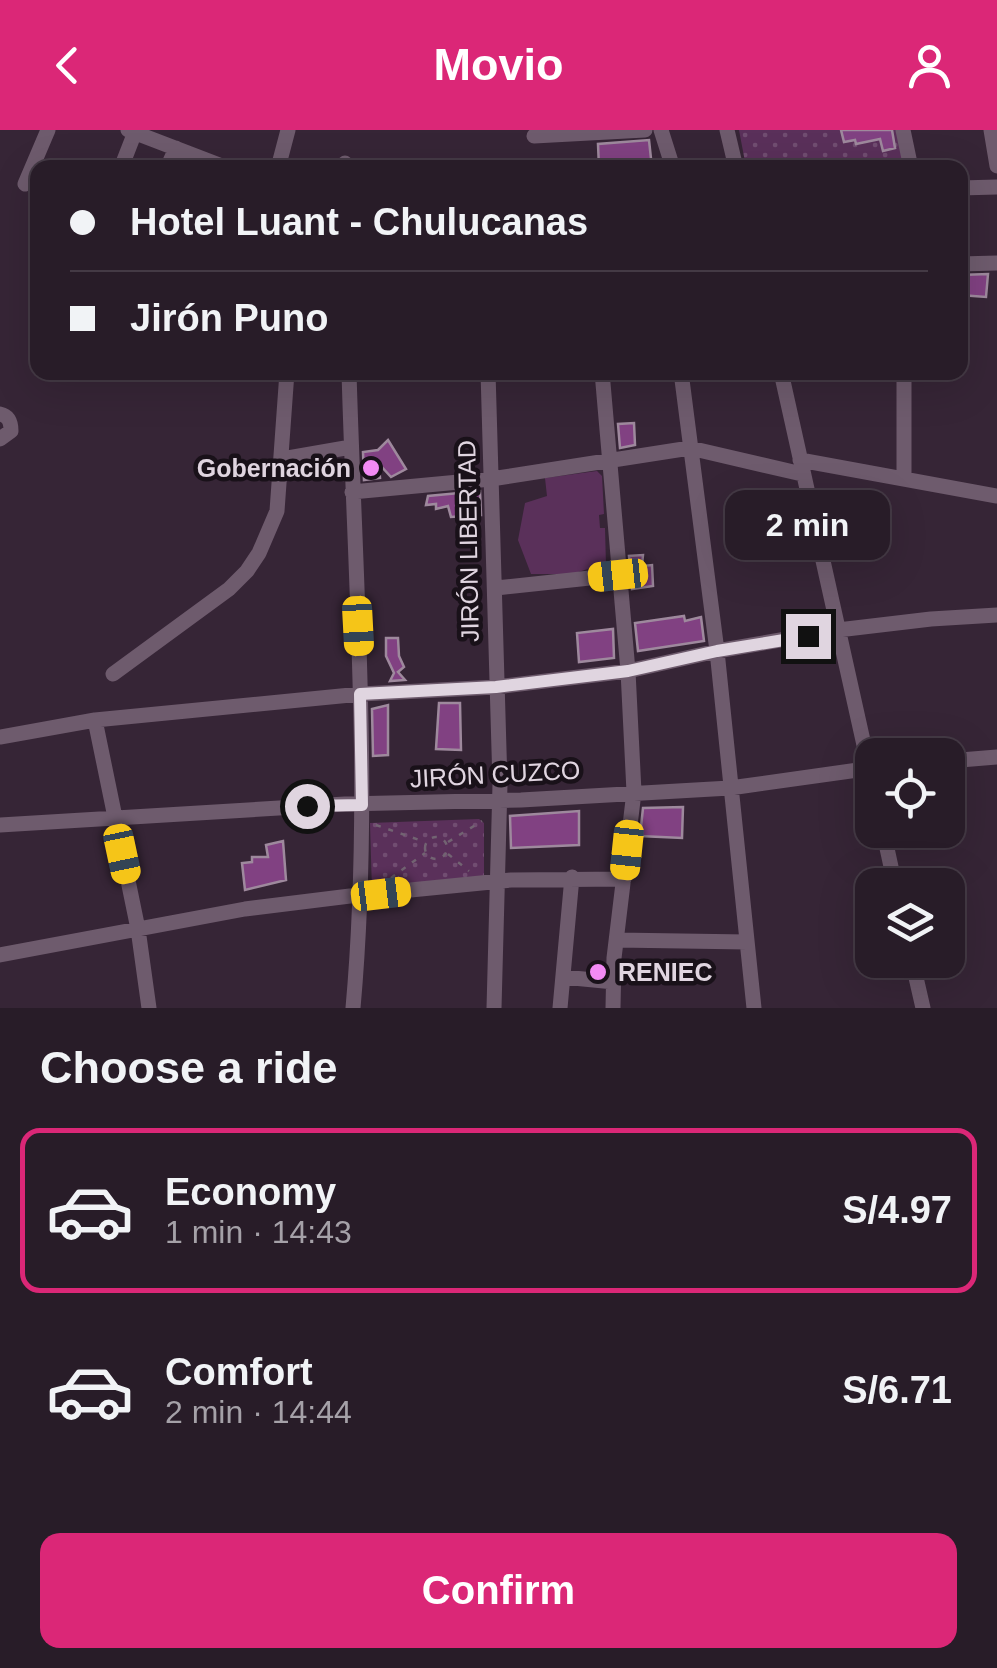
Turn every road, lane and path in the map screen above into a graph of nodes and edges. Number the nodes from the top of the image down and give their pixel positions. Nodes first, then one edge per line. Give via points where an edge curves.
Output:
1 (48, 130) edge
2 (288, 130) edge
3 (645, 130) edge
4 (660, 130) edge
5 (727, 130) edge
6 (903, 130) edge
7 (990, 130) edge
8 (132, 131) edge
9 (534, 136) dead end
10 (176, 148) junction
11 (35, 160) edge
12 (123, 160) edge
13 (171, 160) edge
14 (206, 160) edge
15 (280, 160) edge
16 (670, 160) edge
17 (734, 160) edge
18 (910, 160) edge
19 (997, 166) edge
20 (30, 172) edge
21 (25, 184) dead end
22 (968, 188) edge
23 (997, 188) edge
24 (997, 263) edge
25 (968, 264) edge
26 (287, 380) edge
27 (349, 380) edge
28 (488, 380) edge
29 (603, 380) edge
30 (683, 380) edge
31 (783, 380) edge
32 (904, 380) edge
33 (0, 414) edge
34 (0, 438) edge
35 (351, 447) junction
36 (690, 448) junction
37 (282, 459) junction
38 (610, 460) junction
39 (801, 467) junction
40 (904, 477) junction
41 (492, 479) junction
42 (352, 492) junction
43 (997, 496) edge
44 (618, 575) junction
45 (496, 588) junction
46 (997, 615) edge
47 (838, 630) junction
48 (717, 651) junction
49 (628, 671) junction
50 (114, 674) dead end
51 (496, 687) junction
52 (360, 694) junction
53 (95, 720) junction
54 (0, 736) edge
55 (864, 738) edge
56 (997, 757) edge
57 (965, 760) edge
58 (855, 775) edge
59 (730, 788) junction
60 (634, 792) junction
61 (498, 800) junction
62 (362, 805) junction
63 (115, 817) junction
64 (482, 821) dead end
65 (370, 824) dead end
66 (0, 826) edge
67 (426, 842) junction
68 (446, 842) junction
69 (426, 852) junction
70 (447, 852) junction
71 (471, 872) dead end
72 (572, 877) junction
73 (624, 879) junction
74 (386, 882) dead end
75 (499, 882) junction
76 (362, 896) junction
77 (138, 930) junction
78 (616, 940) junction
79 (747, 942) junction
80 (0, 955) edge
81 (563, 977) junction
82 (916, 978) edge
83 (614, 982) junction
84 (149, 1008) edge
85 (353, 1008) edge
86 (494, 1008) edge
87 (560, 1008) edge
88 (614, 1008) edge
89 (754, 1008) edge
90 (922, 1008) edge

1 - 11 street
2 - 15 street
3 - 9 street
4 - 16 street
5 - 17 street
6 - 18 street
7 - 19 street
8 - 10 street
8 - 12 street
10 - 13 street
10 - 14 street
20 - 21 street
22 - 23 street
24 - 25 street
26 - 37 street
27 - 35 street
28 - 41 street, JIRÓN LIBERTAD
29 - 38 street
30 - 36 street
31 - 39 street
32 - 40 street
33 - 34 street via 8,417 11,431
35 - 37 street
35 - 42 street
36 - 38 street
36 - 39 street
36 - 48 street
37 - 50 street via 276,511 248,571
38 - 41 street
38 - 44 street
39 - 40 street
39 - 47 street
40 - 43 street
41 - 42 street
41 - 45 street, JIRÓN LIBERTAD
42 - 52 street
44 - 45 street
44 - 49 street
45 - 51 street, JIRÓN LIBERTAD
46 - 47 street
47 - 48 street
47 - 55 street
48 - 49 street
48 - 59 street
49 - 51 street
49 - 60 street
51 - 52 street
51 - 61 street, JIRÓN LIBERTAD
52 - 53 street
52 - 62 street
53 - 54 street
53 - 63 street
56 - 57 street
58 - 59 street, JIRÓN CUZCO
59 - 60 street, JIRÓN CUZCO
59 - 79 street
60 - 61 street, JIRÓN CUZCO
60 - 73 street
61 - 62 street, JIRÓN CUZCO
61 - 75 street, JIRÓN LIBERTAD
62 - 63 street, JIRÓN CUZCO
62 - 76 street
63 - 66 street, JIRÓN CUZCO
63 - 77 street
64 - 68 path
65 - 67 path
67 - 68 path via 436,836
67 - 69 path
68 - 70 path
69 - 70 path via 436,859
69 - 74 path
70 - 71 path
72 - 73 street
72 - 75 street
72 - 81 street
73 - 78 street
75 - 76 street
75 - 86 street, JIRÓN LIBERTAD
76 - 77 street
76 - 85 street
77 - 80 street
77 - 84 street
78 - 79 street
78 - 83 street
79 - 89 street
81 - 83 street
81 - 87 street
82 - 90 street
83 - 88 street

